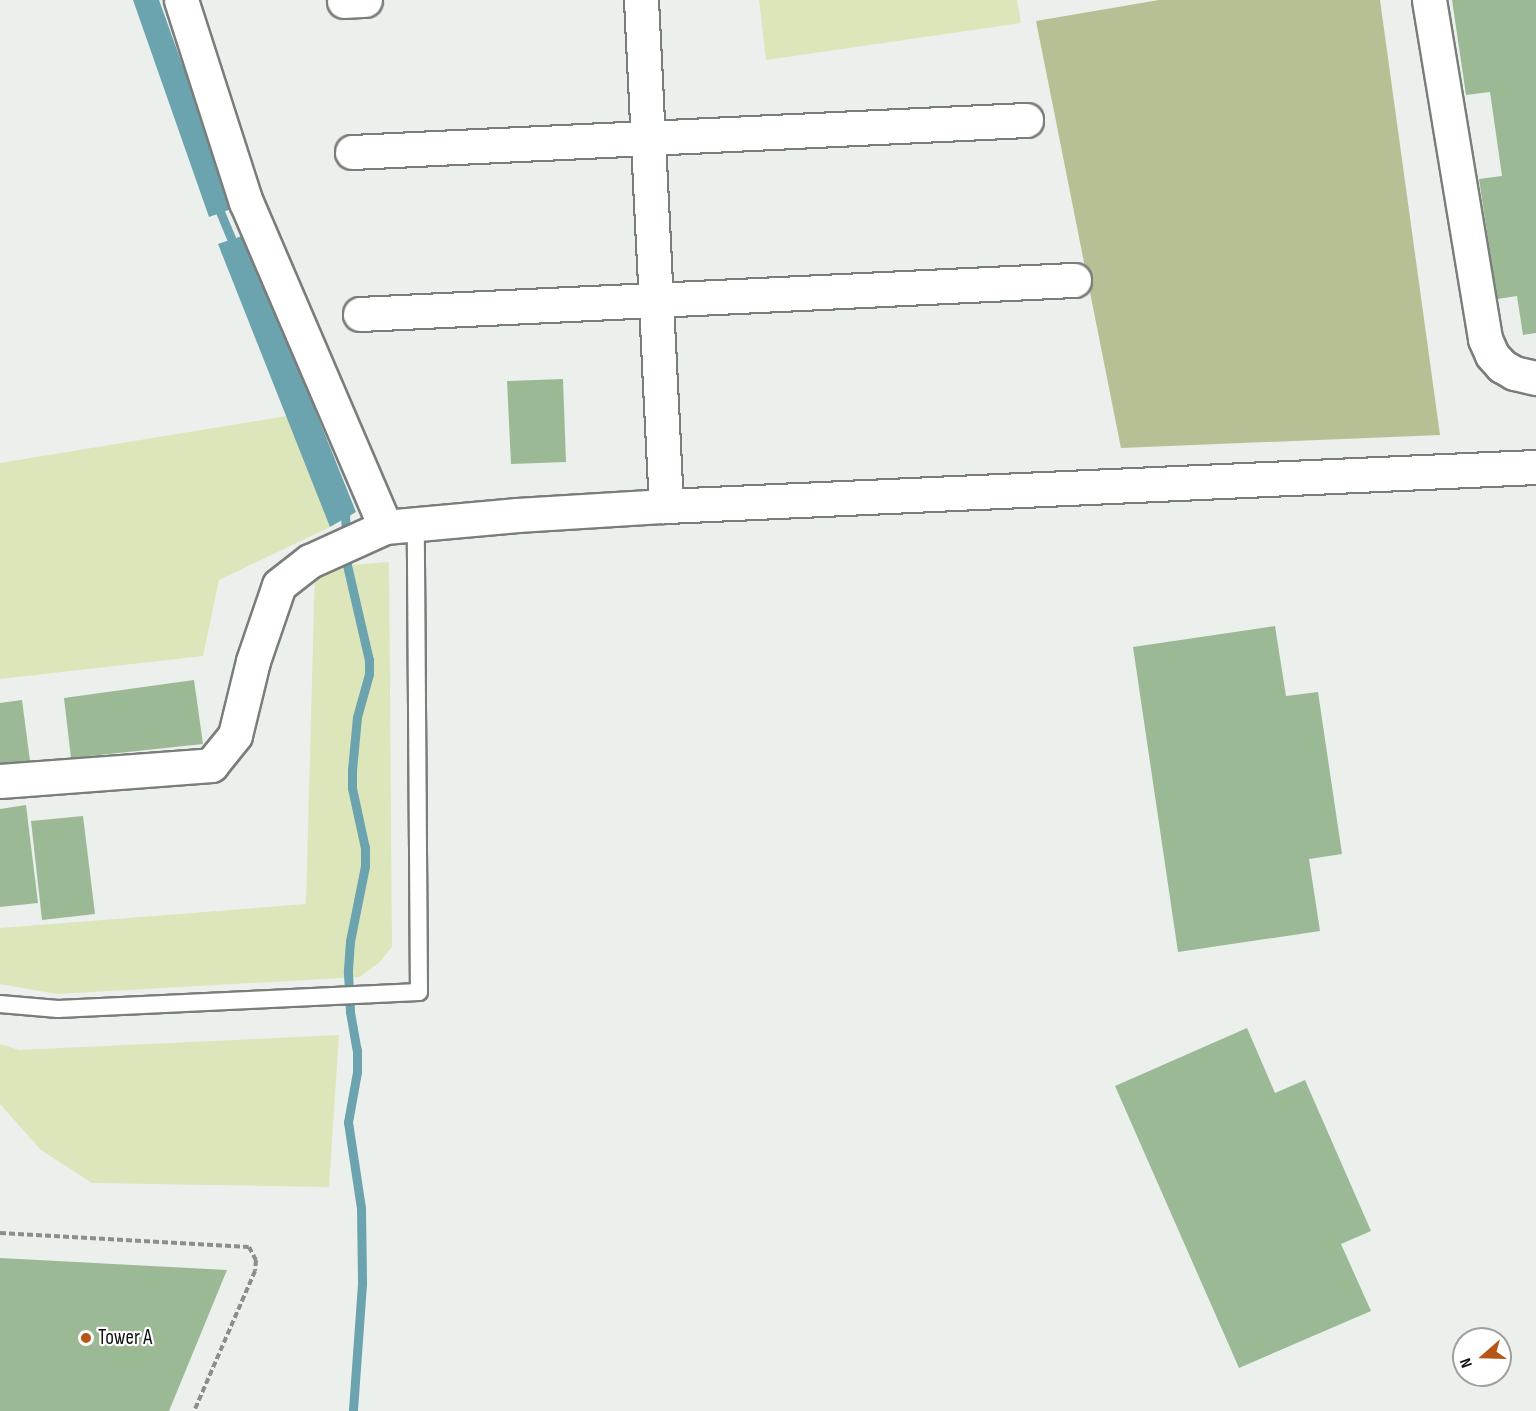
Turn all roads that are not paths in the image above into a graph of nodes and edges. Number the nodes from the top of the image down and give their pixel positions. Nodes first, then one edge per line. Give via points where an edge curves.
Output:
1 (182, 0) edge
2 (641, 0) edge
3 (1429, 0) edge
4 (1026, 120) dead end
5 (648, 138) junction
6 (352, 152) dead end
7 (1074, 280) dead end
8 (655, 300) junction
9 (360, 314) dead end
10 (1536, 378) edge
11 (1536, 467) edge
12 (666, 506) junction
13 (377, 534) junction
14 (0, 781) edge
15 (0, 1004) edge

1 - 13 street via 246,202
2 - 5 street
3 - 10 street via 1485,339 1502,366
4 - 5 street
5 - 6 street
5 - 8 street
7 - 8 street
8 - 9 street
8 - 12 street
11 - 12 street
12 - 13 street via 517,515
13 - 14 street via 310,561 279,585 253,661 235,735 211,765
13 - 15 lane via 419,992 58,1009

